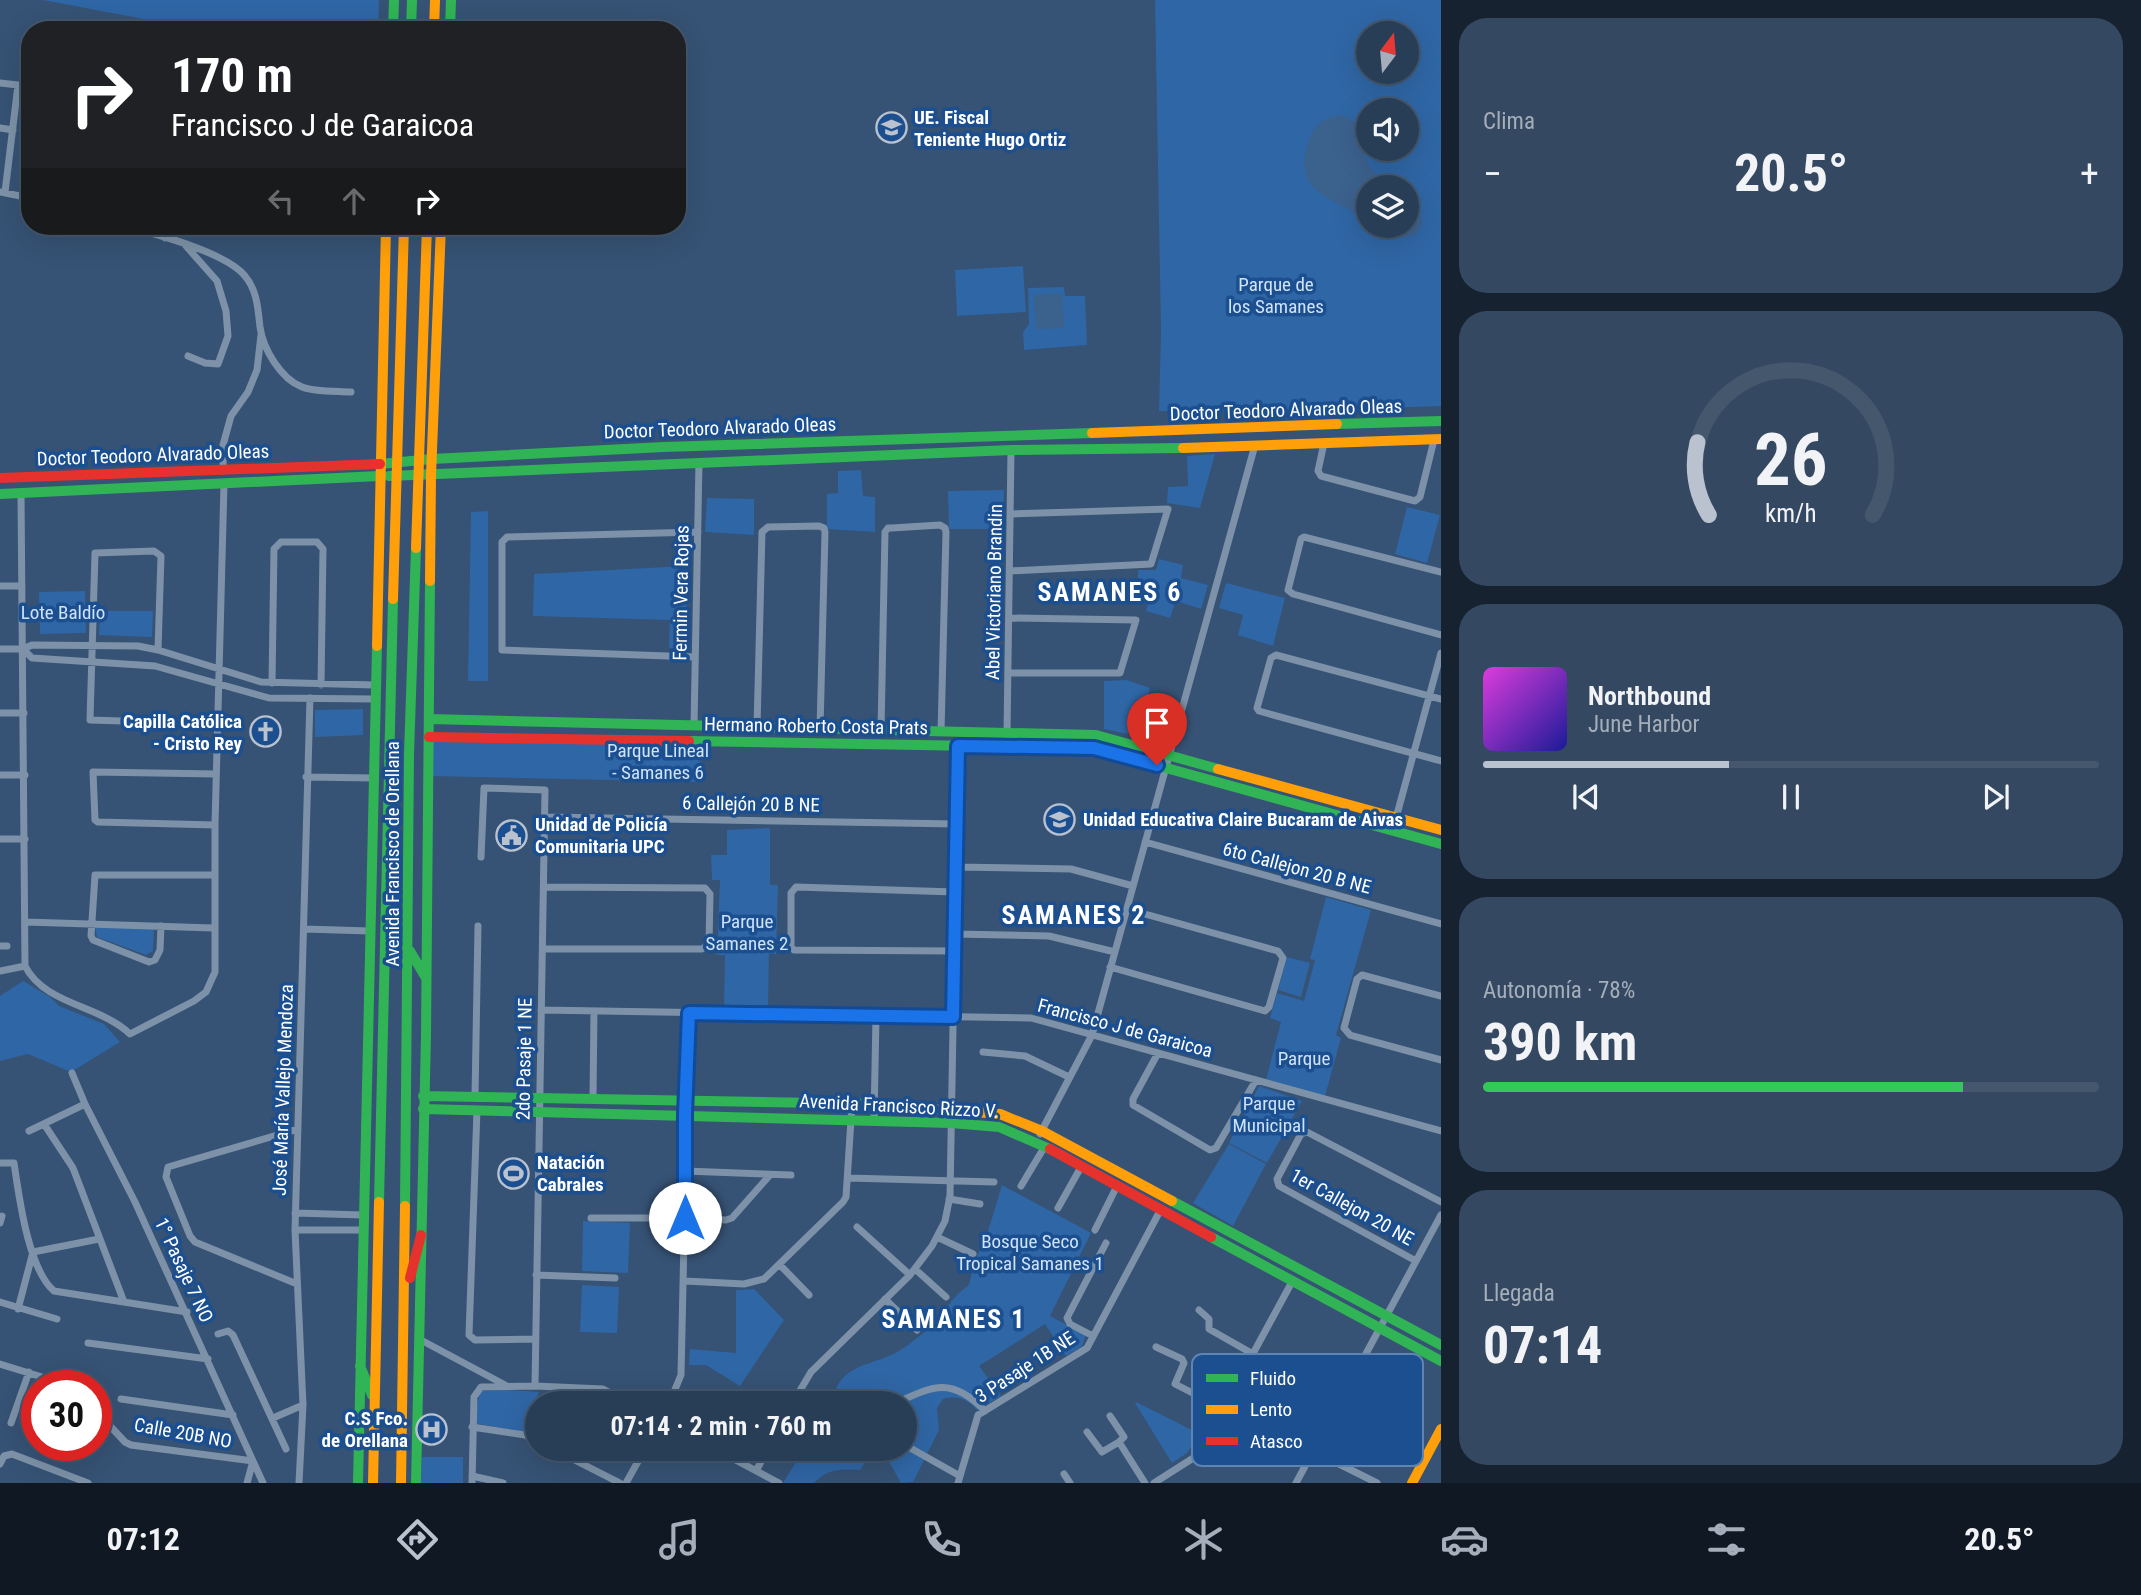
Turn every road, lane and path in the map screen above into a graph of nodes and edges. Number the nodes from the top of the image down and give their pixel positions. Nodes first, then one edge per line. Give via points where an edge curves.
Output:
1 (394, 0) edge
2 (412, 0) edge
3 (435, 0) edge
4 (451, 0) edge
5 (393, 21) edge
6 (411, 21) edge
7 (434, 21) edge
8 (450, 21) edge
9 (0, 83) edge
10 (0, 128) edge
11 (12, 130) junction
12 (3, 179) edge
13 (2, 192) edge
14 (21, 196) edge
15 (155, 235) edge
16 (166, 235) edge
17 (386, 235) edge
18 (404, 235) edge
19 (426, 235) edge
20 (441, 235) edge
21 (165, 238) junction
22 (185, 245) junction
23 (261, 334) junction
24 (188, 356) dead end
25 (351, 392) dead end
26 (1441, 421) edge
27 (1437, 440) edge
28 (1324, 443) junction
29 (1255, 445) junction
30 (1011, 450) junction
31 (432, 459) junction
32 (417, 461) junction
33 (699, 462) junction
34 (396, 463) junction
35 (379, 470) junction
36 (223, 471) junction
37 (417, 475) junction
38 (431, 475) junction
39 (396, 476) junction
40 (0, 478) edge
41 (224, 484) junction
42 (0, 494) edge
43 (21, 494) junction
44 (1012, 514) junction
45 (698, 532) junction
46 (1010, 571) junction
47 (1441, 572) edge
48 (0, 586) edge
49 (22, 586) junction
50 (1009, 618) junction
51 (1441, 635) edge
52 (91, 646) junction
53 (0, 649) edge
54 (23, 649) junction
55 (159, 650) junction
56 (1441, 653) edge
57 (695, 657) junction
58 (91, 663) junction
59 (219, 670) junction
60 (1008, 673) junction
61 (272, 683) junction
62 (218, 684) junction
63 (321, 685) junction
64 (374, 685) junction
65 (1429, 696) junction
66 (310, 698) junction
67 (374, 699) junction
68 (1441, 699) edge
69 (0, 713) edge
70 (24, 713) junction
71 (429, 719) junction
72 (599, 723) junction
73 (218, 724) junction
74 (694, 726) junction
75 (757, 727) junction
76 (820, 729) junction
77 (849, 730) junction
78 (881, 730) junction
79 (941, 732) junction
80 (1007, 733) junction
81 (429, 737) junction
82 (599, 739) junction
83 (848, 744) junction
84 (958, 746) junction
85 (1414, 754) junction
86 (1169, 755) junction
87 (1441, 761) edge
88 (1166, 768) junction
89 (216, 774) junction
90 (0, 775) edge
91 (25, 775) junction
92 (306, 777) junction
93 (373, 778) junction
94 (546, 817) junction
95 (1396, 818) junction
96 (957, 824) junction
97 (215, 825) junction
98 (1441, 830) edge
99 (0, 839) edge
100 (25, 839) junction
101 (1145, 842) junction
102 (1441, 844) edge
103 (481, 857) dead end
104 (956, 867) junction
105 (214, 875) junction
106 (1133, 886) junction
107 (544, 887) junction
108 (955, 892) junction
109 (1127, 909) junction
110 (26, 922) junction
111 (1441, 924) edge
112 (93, 925) junction
113 (162, 926) junction
114 (478, 926) dead end
115 (214, 928) junction
116 (304, 929) junction
117 (370, 931) junction
118 (954, 934) junction
119 (543, 949) junction
120 (409, 951) junction
121 (954, 951) junction
122 (1115, 952) junction
123 (25, 966) junction
124 (1111, 967) junction
125 (0, 971) edge
126 (426, 978) junction
127 (1441, 996) edge
128 (541, 1010) junction
129 (594, 1011) junction
130 (689, 1013) junction
131 (876, 1016) junction
132 (953, 1017) junction
133 (1092, 1035) junction
134 (983, 1052) dead end
135 (1158, 1053) junction
136 (1441, 1060) edge
137 (72, 1073) dead end
138 (1069, 1077) junction
139 (1256, 1080) junction
140 (423, 1096) junction
141 (475, 1097) junction
142 (539, 1098) junction
143 (593, 1099) junction
144 (686, 1100) junction
145 (85, 1104) junction
146 (852, 1104) junction
147 (874, 1104) junction
148 (423, 1109) junction
149 (477, 1111) junction
150 (539, 1111) junction
151 (951, 1111) junction
152 (685, 1115) junction
153 (852, 1119) junction
154 (874, 1119) junction
155 (951, 1123) junction
156 (44, 1124) junction
157 (298, 1129) junction
158 (29, 1131) dead end
159 (1042, 1131) junction
160 (1441, 1131) edge
161 (1040, 1144) junction
162 (0, 1163) edge
163 (1081, 1167) junction
164 (685, 1171) junction
165 (770, 1175) junction
166 (791, 1175) dead end
167 (848, 1178) junction
168 (950, 1179) junction
169 (995, 1182) dead end
170 (1021, 1186) dead end
171 (1117, 1186) junction
172 (949, 1199) junction
173 (1441, 1202) edge
174 (980, 1204) dead end
175 (1058, 1208) dead end
176 (1161, 1209) junction
177 (295, 1213) junction
178 (363, 1215) junction
179 (1441, 1215) edge
180 (591, 1218) dead end
181 (685, 1218) junction
182 (856, 1227) dead end
183 (295, 1230) junction
184 (363, 1230) junction
185 (1095, 1230) dead end
186 (421, 1235) junction
187 (937, 1237) junction
188 (99, 1238) junction
189 (1106, 1243) dead end
190 (33, 1252) junction
191 (973, 1254) dead end
192 (1416, 1261) junction
193 (780, 1265) junction
194 (913, 1272) junction
195 (536, 1275) junction
196 (615, 1278) dead end
197 (1293, 1279) junction
198 (685, 1281) junction
199 (297, 1284) junction
200 (809, 1296) dead end
201 (946, 1297) dead end
202 (405, 1299) junction
203 (885, 1299) junction
204 (124, 1302) junction
205 (0, 1303) edge
206 (18, 1309) junction
207 (1199, 1310) dead end
208 (187, 1312) junction
209 (1386, 1317) junction
210 (57, 1319) dead end
211 (1380, 1327) junction
212 (917, 1330) dead end
213 (218, 1334) dead end
214 (1093, 1336) junction
215 (419, 1339) junction
216 (536, 1339) junction
217 (88, 1343) dead end
218 (1440, 1343) edge
219 (1156, 1347) dead end
220 (1253, 1354) joint
221 (1365, 1354) edge
222 (208, 1359) junction
223 (1441, 1361) edge
224 (0, 1364) edge
225 (360, 1367) junction
226 (22, 1370) edge
227 (535, 1386) junction
228 (508, 1387) junction
229 (608, 1391) edge
230 (674, 1391) edge
231 (800, 1391) edge
232 (1192, 1393) edge
233 (917, 1394) edge
234 (21, 1395) edge
235 (121, 1399) dead end
236 (374, 1401) junction
237 (303, 1405) junction
238 (985, 1410) junction
239 (233, 1415) junction
240 (1110, 1416) dead end
241 (273, 1418) junction
242 (11, 1423) dead end
243 (472, 1427) junction
244 (112, 1428) edge
245 (1441, 1429) edge
246 (1087, 1432) dead end
247 (525, 1435) edge
248 (1119, 1442) junction
249 (286, 1449) dead end
250 (917, 1453) edge
251 (1423, 1454) edge
252 (1427, 1456) junction
253 (1192, 1459) edge
254 (253, 1461) junction
255 (577, 1461) edge
256 (638, 1461) edge
257 (737, 1461) edge
258 (761, 1461) edge
259 (1423, 1463) edge
260 (0, 1464) edge
261 (1305, 1466) edge
262 (1343, 1466) edge
263 (1421, 1466) edge
264 (756, 1471) junction
265 (1064, 1474) dead end
266 (472, 1480) edge
267 (959, 1480) edge
268 (89, 1483) edge
269 (247, 1483) edge
270 (262, 1483) edge
271 (299, 1483) edge
272 (358, 1483) edge
273 (373, 1483) edge
274 (401, 1483) edge
275 (416, 1483) edge
276 (503, 1483) edge
277 (620, 1483) edge
278 (626, 1483) edge
279 (779, 1483) edge
280 (1070, 1483) edge
281 (1145, 1483) edge
282 (1154, 1483) edge
283 (1296, 1483) edge
284 (1377, 1483) edge
285 (1412, 1483) edge

1 - 5 main road
2 - 6 main road
3 - 7 main road
4 - 8 main road
9 - 11 street via 18,85
10 - 11 street
11 - 12 street
12 - 13 street
13 - 14 street
15 - 21 street
16 - 21 street
17 - 35 main road, Avenida Francisco de Orellana
18 - 34 main road, Avenida Francisco de Orellana
19 - 32 main road, Avenida Francisco de Orellana
20 - 31 main road, Avenida Francisco de Orellana
21 - 22 street
22 - 23 street via 221,257 245,275 257,299
22 - 24 street via 217,281 228,336 218,363
23 - 25 street via 272,359 302,387
23 - 36 street via 257,370 231,416 223,445
26 - 31 main road, Doctor Teodoro Alvarado Oleas
27 - 28 main road, Doctor Teodoro Alvarado Oleas
27 - 28 street via 1415,501 1321,476
28 - 29 main road, Doctor Teodoro Alvarado Oleas
29 - 30 main road, Doctor Teodoro Alvarado Oleas
29 - 86 street
30 - 33 main road, Doctor Teodoro Alvarado Oleas
30 - 44 street, Abel Victoriano Brandin
31 - 32 main road, Doctor Teodoro Alvarado Oleas
31 - 38 main road, Avenida Francisco de Orellana
32 - 34 main road, Doctor Teodoro Alvarado Oleas
32 - 37 main road, Avenida Francisco de Orellana
33 - 38 main road, Doctor Teodoro Alvarado Oleas
33 - 45 street, Fermin Vera Rojas
34 - 35 main road, Doctor Teodoro Alvarado Oleas
34 - 39 main road, Avenida Francisco de Orellana
35 - 36 main road, Doctor Teodoro Alvarado Oleas
35 - 39 main road, Doctor Teodoro Alvarado Oleas
35 - 41 main road, Doctor Teodoro Alvarado Oleas
35 - 64 main road, Avenida Francisco de Orellana
36 - 40 main road, Doctor Teodoro Alvarado Oleas
37 - 38 main road, Doctor Teodoro Alvarado Oleas
37 - 39 main road, Doctor Teodoro Alvarado Oleas
37 - 120 main road, Avenida Francisco de Orellana
38 - 71 main road, Avenida Francisco de Orellana
39 - 236 main road, Avenida Francisco de Orellana
41 - 43 main road, Doctor Teodoro Alvarado Oleas
41 - 59 street
42 - 43 main road, Doctor Teodoro Alvarado Oleas
43 - 49 street
44 - 46 street, Abel Victoriano Brandin
44 - 46 street via 1168,509 1151,565
45 - 57 street, Fermin Vera Rojas
45 - 57 street via 507,537 502,542 502,649
46 - 50 street, Abel Victoriano Brandin
47 - 51 street via 1304,537 1288,590
48 - 49 street
49 - 54 street
50 - 60 street, Abel Victoriano Brandin
50 - 60 street via 1136,620 1120,674
52 - 54 street via 32,645
52 - 55 street
52 - 55 street via 95,553 154,551 161,556
52 - 58 street
53 - 54 street
54 - 58 street via 32,658
54 - 70 street
55 - 59 street
56 - 65 street
57 - 74 street, Fermin Vera Rojas
58 - 62 street via 155,666
58 - 73 street via 90,720
59 - 61 street
59 - 62 street
60 - 80 street, Abel Victoriano Brandin
61 - 63 street
61 - 63 street via 274,549 281,542 317,542 323,548
62 - 66 street via 258,696
62 - 73 street
63 - 64 street
64 - 67 main road, Avenida Francisco de Orellana
65 - 68 street
65 - 85 street
65 - 85 street via 1276,655 1271,657 1257,705 1259,710
66 - 67 street
66 - 92 street, José María Vallejo Mendoza
67 - 93 main road, Avenida Francisco de Orellana
69 - 70 street
70 - 91 street
71 - 72 main road, Hermano Roberto Costa Prats
71 - 81 main road, Avenida Francisco de Orellana
72 - 74 main road, Hermano Roberto Costa Prats
72 - 82 main road
73 - 89 street
74 - 75 main road, Hermano Roberto Costa Prats
75 - 76 main road, Hermano Roberto Costa Prats
75 - 76 street via 762,532 768,527 819,526 825,532
76 - 77 main road, Hermano Roberto Costa Prats
77 - 78 main road, Hermano Roberto Costa Prats
77 - 83 main road
78 - 79 main road, Hermano Roberto Costa Prats
78 - 79 street via 885,532 892,527 940,526 946,532
79 - 80 main road, Hermano Roberto Costa Prats
80 - 86 main road, Hermano Roberto Costa Prats via 1102,736
81 - 82 main road, Hermano Roberto Costa Prats
81 - 126 main road, Avenida Francisco de Orellana
82 - 83 main road, Hermano Roberto Costa Prats
83 - 84 main road, Hermano Roberto Costa Prats
84 - 88 main road, Hermano Roberto Costa Prats via 1094,748
84 - 96 street
85 - 87 street
85 - 95 street
86 - 88 street
86 - 95 main road, Hermano Roberto Costa Prats
88 - 101 street
88 - 102 main road, Hermano Roberto Costa Prats
89 - 97 street
89 - 97 street via 93,772 98,822
90 - 91 street
91 - 100 street
92 - 93 street
92 - 116 street, José María Vallejo Mendoza
93 - 117 main road, Avenida Francisco de Orellana
94 - 96 street, 6 Callejón 20 B NE
94 - 103 street, 2do Pasaje 1 NE via 545,790 484,788
94 - 107 street, 2do Pasaje 1 NE
95 - 98 main road, Hermano Roberto Costa Prats
96 - 104 street
97 - 105 street
99 - 100 street
100 - 110 street
101 - 106 street
101 - 111 street, 6to Callejon 20 B NE
104 - 106 street via 1071,869
104 - 108 street
105 - 112 street via 95,875
105 - 115 street
106 - 109 street
107 - 119 street, 2do Pasaje 1 NE
107 - 119 street via 705,888 709,890 709,944 706,948
108 - 118 street
108 - 121 street via 796,887 792,890 791,947
109 - 122 street
109 - 124 street via 1278,951 1283,958 1269,1007 1262,1011
110 - 112 street
110 - 123 street
112 - 113 street
112 - 113 street via 93,940 149,961 159,956
113 - 115 street
114 - 141 street
115 - 123 street via 215,972 206,992 130,1034 110,1018 45,990
116 - 117 street
116 - 157 street, José María Vallejo Mendoza
117 - 178 main road, Avenida Francisco de Orellana
118 - 121 street
118 - 122 street via 1049,936
119 - 128 street, 2do Pasaje 1 NE
120 - 126 main road
120 - 202 main road, Avenida Francisco de Orellana
121 - 132 street
122 - 124 street
123 - 125 street
124 - 133 street
126 - 140 main road, Avenida Francisco de Orellana
127 - 136 street via 1359,976 1344,1028 1350,1035
128 - 129 street, Francisco J de Garaicoa
128 - 142 street, 2do Pasaje 1 NE
129 - 130 street, Francisco J de Garaicoa
129 - 143 street
130 - 131 street, Francisco J de Garaicoa
130 - 144 street
131 - 132 street, Francisco J de Garaicoa
131 - 147 street
132 - 133 street, Francisco J de Garaicoa via 1031,1018
132 - 151 street
133 - 135 street, Francisco J de Garaicoa
133 - 138 street
134 - 138 street via 1025,1056
135 - 139 street, Francisco J de Garaicoa
135 - 139 street via 1133,1105 1210,1150 1216,1148
137 - 145 street, 1° Pasaje 7 NO
138 - 159 street
139 - 160 street, Francisco J de Garaicoa
140 - 141 main road, Avenida Francisco Rizzo V.
140 - 148 main road, Avenida Francisco de Orellana
141 - 142 main road, Avenida Francisco Rizzo V.
142 - 143 main road, Avenida Francisco Rizzo V.
142 - 150 street, 2do Pasaje 1 NE
143 - 144 main road, Avenida Francisco Rizzo V.
144 - 146 main road, Avenida Francisco Rizzo V.
144 - 152 street
145 - 156 street
145 - 208 street, 1° Pasaje 7 NO
146 - 147 main road, Avenida Francisco Rizzo V.
146 - 153 street
147 - 151 main road, Avenida Francisco Rizzo V.
147 - 154 street
148 - 149 main road, Avenida Francisco Rizzo V.
148 - 186 main road, Avenida Francisco de Orellana
149 - 150 main road, Avenida Francisco Rizzo V.
149 - 216 street via 469,1335 475,1340
150 - 152 main road, Avenida Francisco Rizzo V.
150 - 195 street, 2do Pasaje 1 NE
151 - 155 street
151 - 159 main road, Avenida Francisco Rizzo V. via 1000,1114
152 - 153 main road, Avenida Francisco Rizzo V.
152 - 164 street
153 - 154 main road, Avenida Francisco Rizzo V.
153 - 167 street
154 - 155 main road, Avenida Francisco Rizzo V.
155 - 161 main road, Avenida Francisco Rizzo V. via 999,1127
155 - 168 street
156 - 158 street
156 - 188 street via 73,1168
157 - 177 street, José María Vallejo Mendoza
157 - 199 street via 166,1171 195,1242
159 - 161 street
159 - 209 main road, Avenida Francisco Rizzo V.
161 - 163 main road, Avenida Francisco Rizzo V.
161 - 170 street
162 - 190 street via 14,1163
163 - 171 main road, Avenida Francisco Rizzo V.
163 - 175 street
164 - 165 street
164 - 181 street
165 - 166 street
165 - 181 street via 732,1218
167 - 168 street
167 - 193 street via 843,1202
168 - 169 street
168 - 172 street
171 - 176 main road, Avenida Francisco Rizzo V.
171 - 185 street
172 - 174 street
172 - 187 street
173 - 192 street, 1er Callejon 20 NE via 1303,1132 1277,1179 1279,1186
176 - 197 main road, Avenida Francisco Rizzo V.
176 - 214 street, 3 Pasaje 1B NE
177 - 178 street
177 - 183 street, José María Vallejo Mendoza
178 - 184 main road, Avenida Francisco de Orellana
179 - 192 street
180 - 181 street
181 - 198 street
182 - 194 street
183 - 184 street
183 - 199 street, José María Vallejo Mendoza
184 - 225 main road, Avenida Francisco de Orellana
186 - 202 main road
186 - 215 main road, Avenida Francisco de Orellana
187 - 191 street
187 - 194 street
188 - 190 street
188 - 204 street
189 - 214 street via 1067,1318
190 - 204 street via 54,1292
190 - 206 street
192 - 209 street
193 - 198 street via 756,1282
193 - 200 street
194 - 201 street
194 - 203 street
195 - 196 street
195 - 216 street, 2do Pasaje 1 NE
197 - 211 main road, Avenida Francisco Rizzo V.
197 - 220 street
198 - 230 street via 681,1375
199 - 237 street, José María Vallejo Mendoza
202 - 274 main road, Avenida Francisco de Orellana
203 - 212 street
203 - 231 street via 811,1372
204 - 208 street
205 - 206 street
206 - 210 street
207 - 220 street via 1209,1319 1209,1329
208 - 222 street, 1° Pasaje 7 NO
209 - 211 street
209 - 218 main road, Avenida Francisco Rizzo V.
211 - 221 street
211 - 223 main road, Avenida Francisco Rizzo V.
213 - 241 street via 228,1331 233,1335
214 - 238 street, 3 Pasaje 1B NE via 1084,1352
215 - 228 street
215 - 275 main road, Avenida Francisco de Orellana
216 - 227 street, 2do Pasaje 1 NE
217 - 222 street
219 - 232 street via 1182,1359 1175,1384
222 - 239 street, 1° Pasaje 7 NO
224 - 226 street
225 - 236 main road
225 - 272 main road, Avenida Francisco de Orellana
227 - 228 street
227 - 229 street
228 - 243 street via 481,1387 474,1398
233 - 238 street via 946,1386 966,1393
234 - 242 street
235 - 239 street
236 - 273 main road, Avenida Francisco de Orellana
237 - 241 street
237 - 271 street, José María Vallejo Mendoza
238 - 267 street, 3 Pasaje 1B NE via 978,1415
239 - 254 street, 1° Pasaje 7 NO
240 - 248 street via 1124,1437
241 - 249 street
243 - 247 street
243 - 266 street
244 - 254 street, Calle 20B NO via 131,1445
245 - 252 main road
246 - 248 street via 1102,1451
248 - 281 street
250 - 267 street
251 - 252 street
252 - 259 main road
253 - 282 street
254 - 269 street, Calle 20B NO
254 - 270 street, 1° Pasaje 7 NO
255 - 277 street
256 - 278 street
257 - 264 street
258 - 264 street
260 - 268 street via 4,1456 12,1454
261 - 283 street
262 - 284 street
263 - 285 main road
264 - 279 street
265 - 280 street
266 - 276 street

